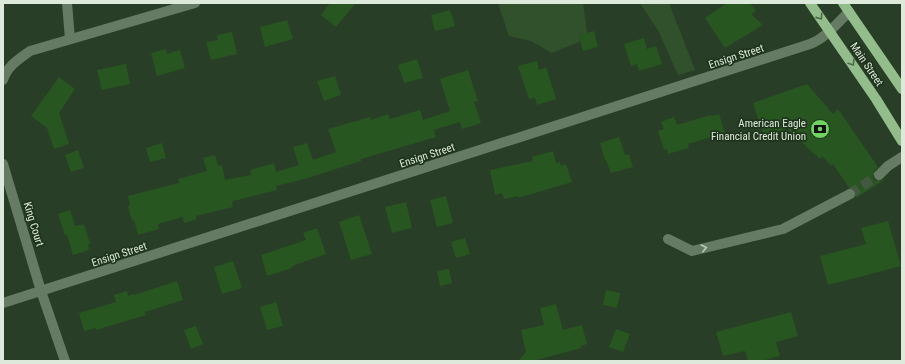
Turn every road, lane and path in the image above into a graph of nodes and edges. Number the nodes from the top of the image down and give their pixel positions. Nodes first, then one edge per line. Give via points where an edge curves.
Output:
1 (67, 3) edge
2 (195, 3) edge
3 (810, 3) edge
4 (843, 3) edge
5 (849, 12) junction
6 (830, 31) junction
7 (70, 39) junction
8 (3, 80) edge
9 (902, 89) edge
10 (902, 141) edge
11 (902, 157) edge
12 (3, 164) edge
13 (879, 175) tunnel mouth
14 (850, 194) tunnel mouth
15 (668, 240) dead end
16 (42, 291) junction
17 (3, 303) edge
18 (65, 361) edge

1 - 7 street
2 - 7 street
3 -> 6 main road, Main Street
4 - 5 main road, Main Street
5 - 6 street, Ensign Street
5 - 9 main road, Main Street
6 -> 10 main road, Main Street
6 - 16 street, Ensign Street via 810,44
7 - 8 street via 30,51 15,61
11 - 13 street
12 - 16 street, King Court
15 -> 14 street via 692,250 783,229
16 - 17 street, Ensign Street
16 - 18 street, King Court

